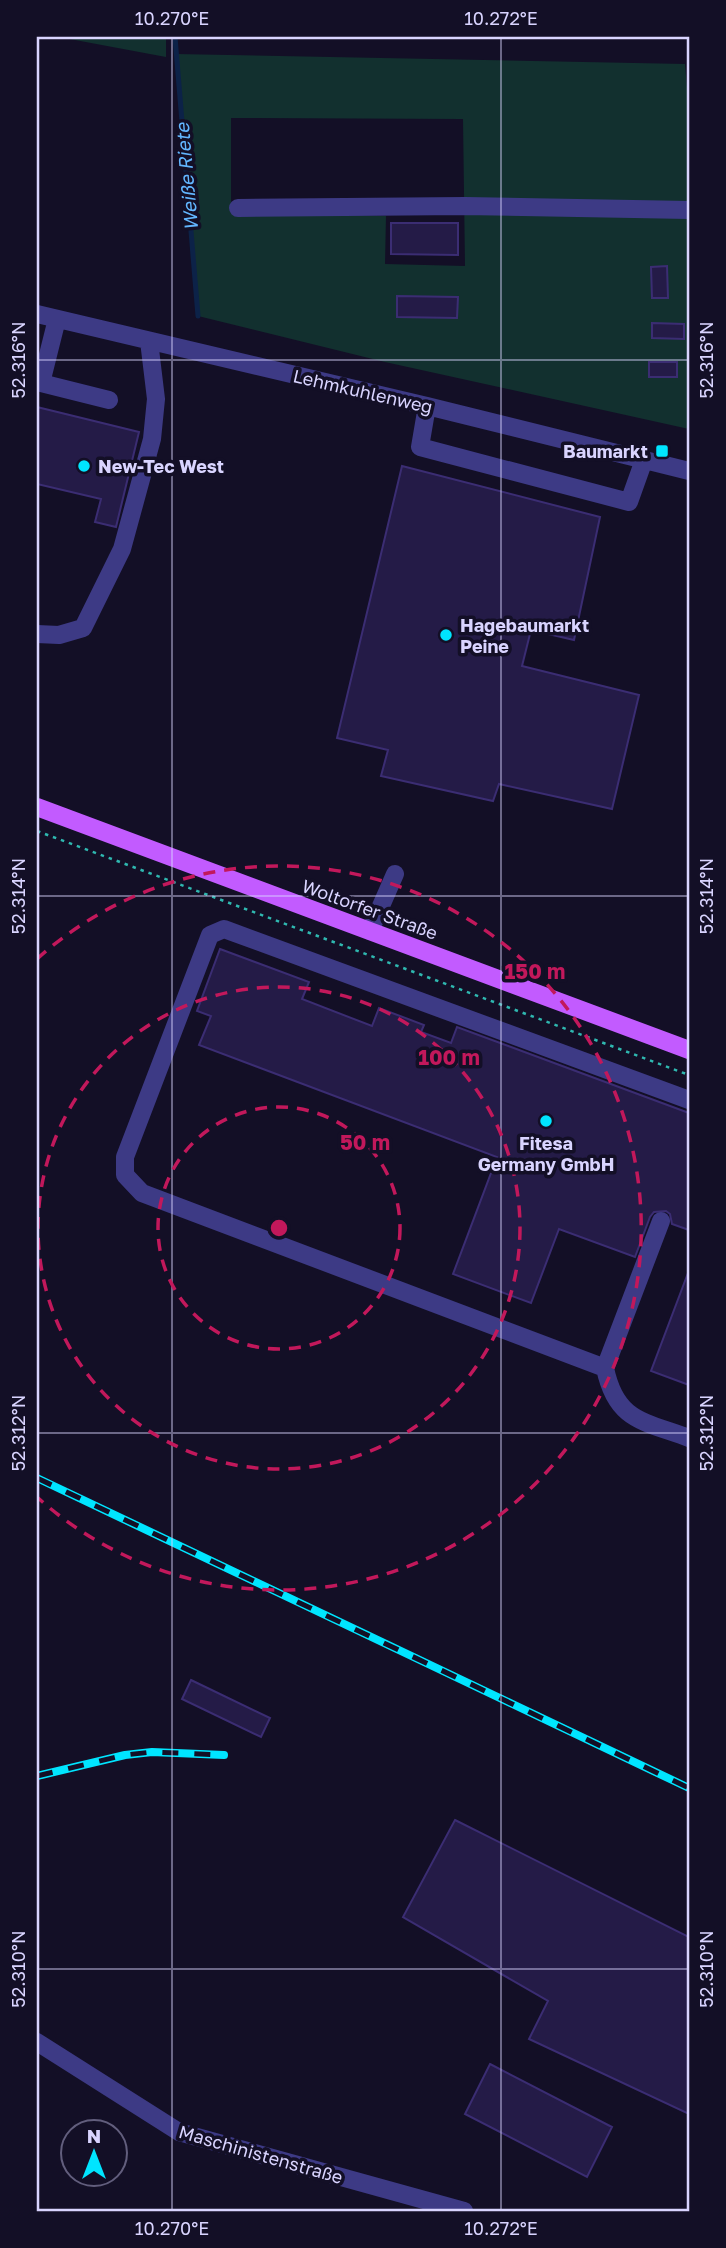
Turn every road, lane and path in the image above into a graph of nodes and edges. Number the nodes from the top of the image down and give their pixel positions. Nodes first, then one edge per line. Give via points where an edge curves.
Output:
1 (238, 208) dead end
2 (689, 210) edge
3 (37, 314) edge
4 (57, 318) junction
5 (149, 341) junction
6 (109, 400) dead end
7 (427, 406) junction
8 (644, 460) junction
9 (689, 471) edge
10 (37, 634) edge
11 (37, 807) edge
12 (37, 831) edge
13 (395, 874) dead end
14 (370, 931) junction
15 (689, 1050) edge
16 (689, 1075) edge
17 (689, 1100) edge
18 (661, 1222) dead end
19 (605, 1368) junction
20 (689, 1438) edge
21 (37, 2042) edge
22 (464, 2211) edge

1 - 2 street
3 - 4 street, Lehmkuhlenweg
4 - 5 street, Lehmkuhlenweg
4 - 6 street via 41,383
5 - 7 street, Lehmkuhlenweg
5 - 10 street via 156,399 152,439 122,549 83,628 59,635
7 - 8 street, Lehmkuhlenweg
7 - 8 street via 420,447 629,502
8 - 9 street, Lehmkuhlenweg
11 - 14 main road, Woltorfer Straße
12 - 16 path
13 - 14 street
14 - 15 main road, Woltorfer Straße
17 - 19 street via 224,929 210,935 125,1157 125,1174 142,1193
18 - 19 street
19 - 20 street via 609,1389 624,1411
21 - 22 street, Maschinistenstraße via 178,2132

